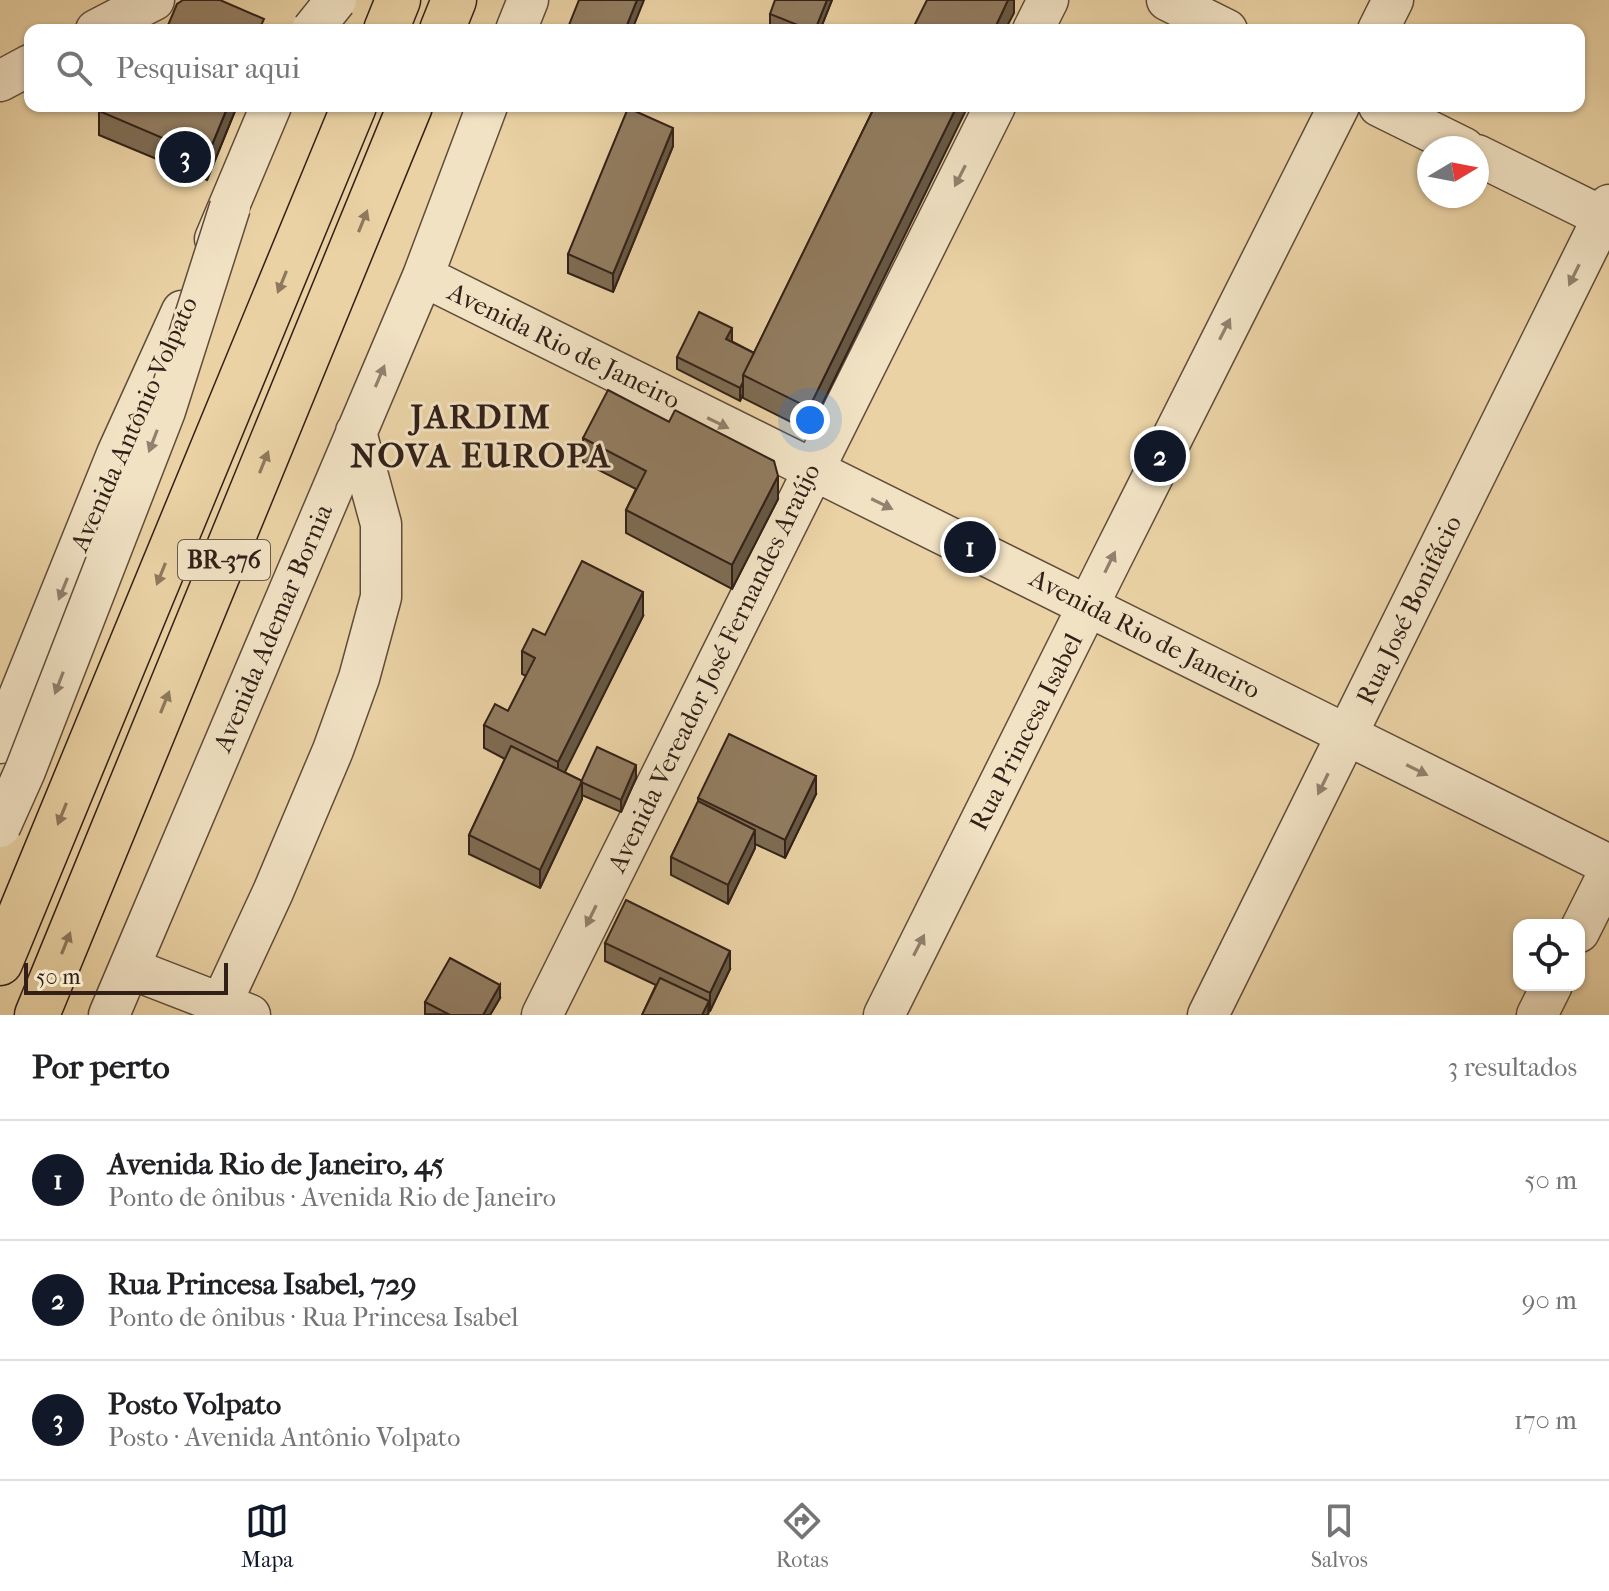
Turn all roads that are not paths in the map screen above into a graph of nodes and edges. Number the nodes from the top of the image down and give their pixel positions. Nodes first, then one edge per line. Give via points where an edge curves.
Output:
1 (154, 0) edge
2 (315, 0) edge
3 (336, 0) edge
4 (398, 0) edge
5 (454, 0) edge
6 (1048, 0) edge
7 (1167, 0) edge
8 (1393, 0) edge
9 (108, 24) edge
10 (305, 24) edge
11 (317, 24) edge
12 (388, 24) edge
13 (444, 24) edge
14 (1036, 24) edge
15 (1215, 24) edge
16 (1381, 24) edge
17 (269, 112) edge
18 (352, 112) edge
19 (408, 112) edge
20 (485, 112) edge
21 (992, 112) edge
22 (1336, 112) edge
23 (1391, 112) edge
24 (1440, 136) edge
25 (1489, 160) edge
26 (230, 207) junction
27 (1607, 214) edge
28 (423, 276) junction
29 (351, 446) junction
30 (812, 470) junction
31 (1089, 605) junction
32 (1347, 736) junction
33 (0, 743) edge
34 (0, 827) edge
35 (1609, 865) edge
36 (1609, 872) edge
37 (1585, 920) edge
38 (0, 963) edge
39 (129, 968) junction
40 (1549, 991) edge
41 (235, 1009) edge
42 (37, 1015) edge
43 (91, 1015) edge
44 (109, 1015) edge
45 (542, 1015) edge
46 (884, 1015) edge
47 (1208, 1015) edge
48 (1537, 1015) edge

1 - 9 street
2 - 10 street
3 - 11 street, bridge
4 - 12 highway
5 - 13 highway
6 - 14 street
7 - 15 street
8 - 16 street
17 - 26 street, Avenida Antônio Volpato
18 -> 38 highway, BR-376
42 -> 19 highway, BR-376
20 - 28 street, Avenida Ademar Bornia
21 -> 30 street, Avenida Vereador José Fernandes Araújo
31 -> 22 street, Rua Princesa Isabel
23 - 24 street
25 - 27 street
26 -> 33 street, Avenida Antônio Volpato via 117,454
26 -> 34 street, bridge via 165,411
27 -> 32 street, Rua José Bonifácio
29 -> 28 street, Avenida Ademar Bornia
28 -> 30 street, Avenida Rio de Janeiro
29 - 39 street, Avenida Ademar Bornia
29 - 41 street via 381,524 381,597 359,678 273,892
29 - 43 street via 299,516
30 -> 31 street, Avenida Rio de Janeiro
30 -> 45 street, Avenida Vereador José Fernandes Araújo
31 - 32 street, Avenida Rio de Janeiro
46 -> 31 street, Rua Princesa Isabel
32 -> 35 street, Avenida Rio de Janeiro
32 -> 47 street, Rua José Bonifácio
36 - 37 street
39 - 41 street
39 - 44 street, Avenida Ademar Bornia
40 - 48 street

